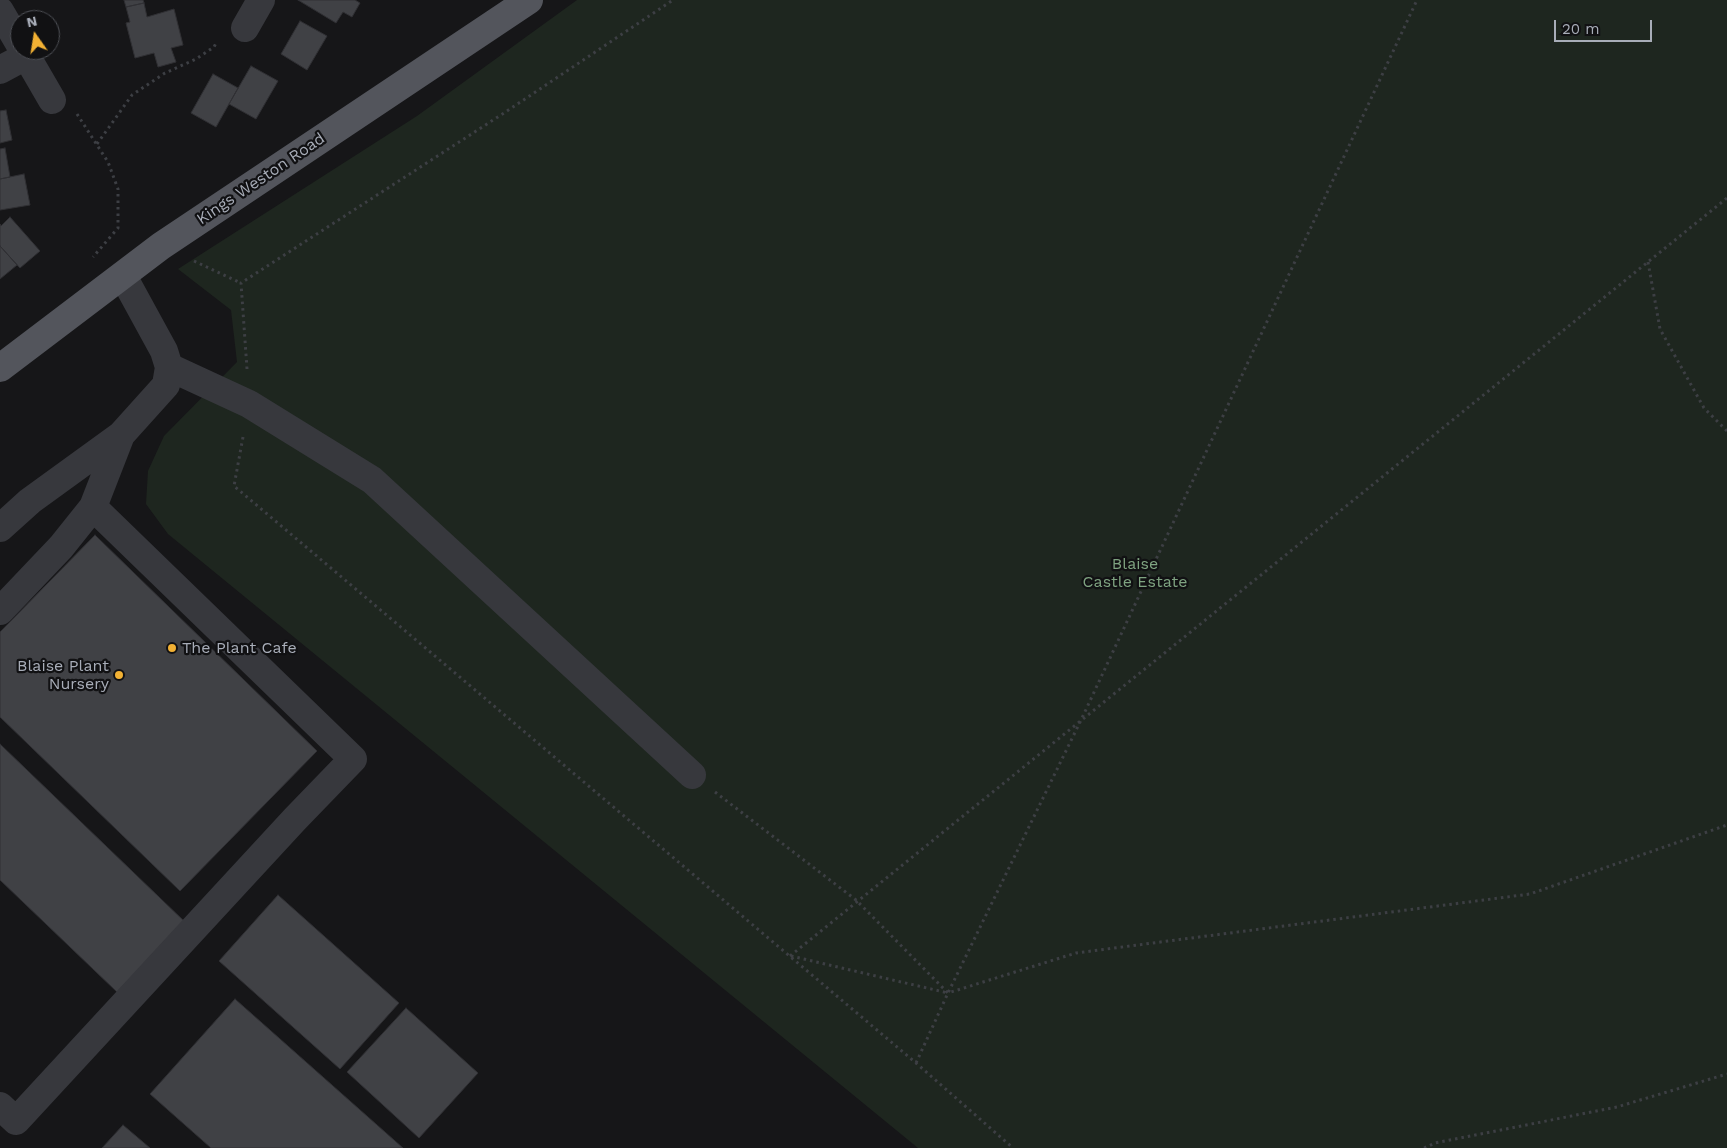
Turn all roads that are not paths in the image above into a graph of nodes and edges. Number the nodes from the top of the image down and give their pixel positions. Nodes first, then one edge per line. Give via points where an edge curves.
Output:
1 (260, 0) edge
2 (529, 0) edge
3 (0, 11) edge
4 (10, 28) edge
5 (245, 28) road end
6 (12, 60) edge
7 (29, 60) edge
8 (0, 70) edge
9 (52, 100) road end
10 (123, 276) junction
11 (169, 367) junction
12 (0, 368) edge
13 (120, 435) junction
14 (92, 507) junction
15 (0, 528) edge
16 (0, 611) edge
17 (692, 775) road end
18 (0, 1106) edge

1 - 5 street
2 - 10 main road, Kings Weston Road via 161,246
3 - 4 street
6 - 8 street
7 - 9 street
10 - 11 street via 164,351
10 - 12 main road, Kings Weston Road
11 - 13 street via 166,385
11 - 17 street via 249,404 372,480
13 - 14 street
13 - 15 street via 30,501
14 - 16 street via 61,547
14 - 18 street via 353,759 16,1121

